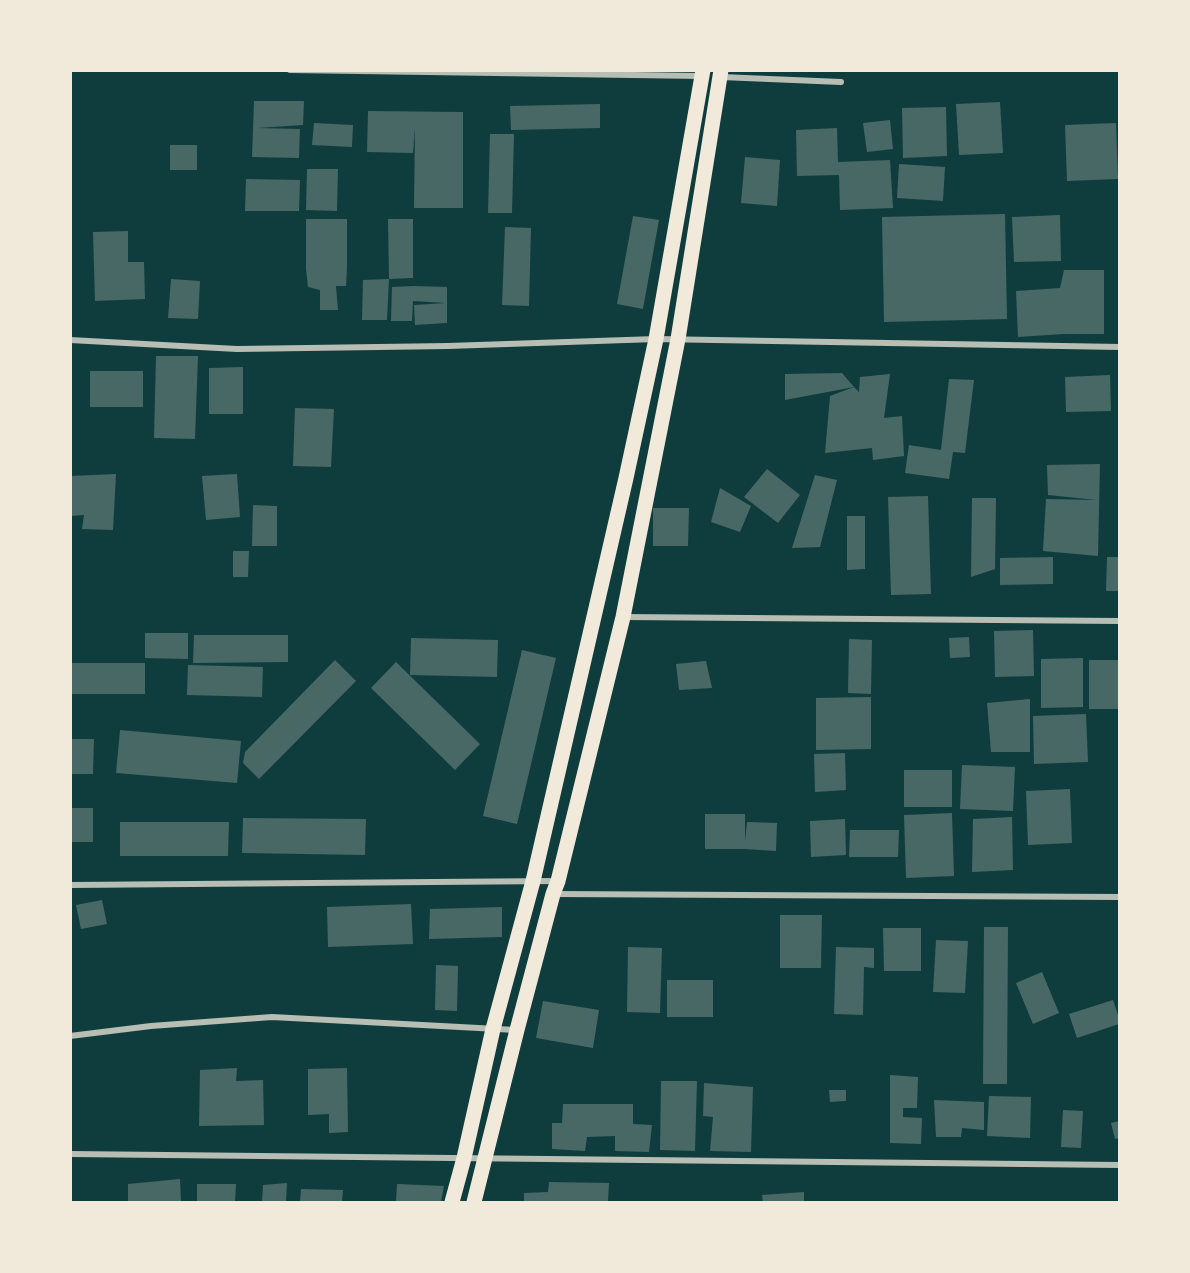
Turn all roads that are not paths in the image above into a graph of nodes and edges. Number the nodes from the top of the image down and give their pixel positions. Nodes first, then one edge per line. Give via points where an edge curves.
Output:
1 (290, 70) edge
2 (702, 73) edge
3 (720, 74) edge
4 (841, 82) dead end
5 (656, 339) junction
6 (678, 339) junction
7 (70, 340) edge
8 (1119, 347) edge
9 (622, 617) junction
10 (1119, 621) edge
11 (533, 881) junction
12 (70, 885) edge
13 (555, 887) junction
14 (1119, 897) edge
15 (493, 1029) junction
16 (517, 1030) junction
17 (70, 1036) edge
18 (70, 1154) edge
19 (464, 1158) junction
20 (486, 1158) junction
21 (1119, 1166) edge
22 (452, 1203) edge
23 (474, 1203) edge

1 - 2 street
2 - 5 main road
3 - 4 street
3 - 6 main road
5 - 6 street
5 - 7 street via 237,349
5 - 11 main road
6 - 8 street
6 - 9 main road
9 - 10 street
9 - 13 main road
11 - 12 street
11 - 13 street
11 - 15 main road
13 - 14 street
13 - 16 main road
15 - 16 street
15 - 17 street via 272,1017
15 - 19 main road
16 - 20 main road
18 - 19 street
19 - 20 street
19 - 22 main road
20 - 21 street
20 - 23 main road

